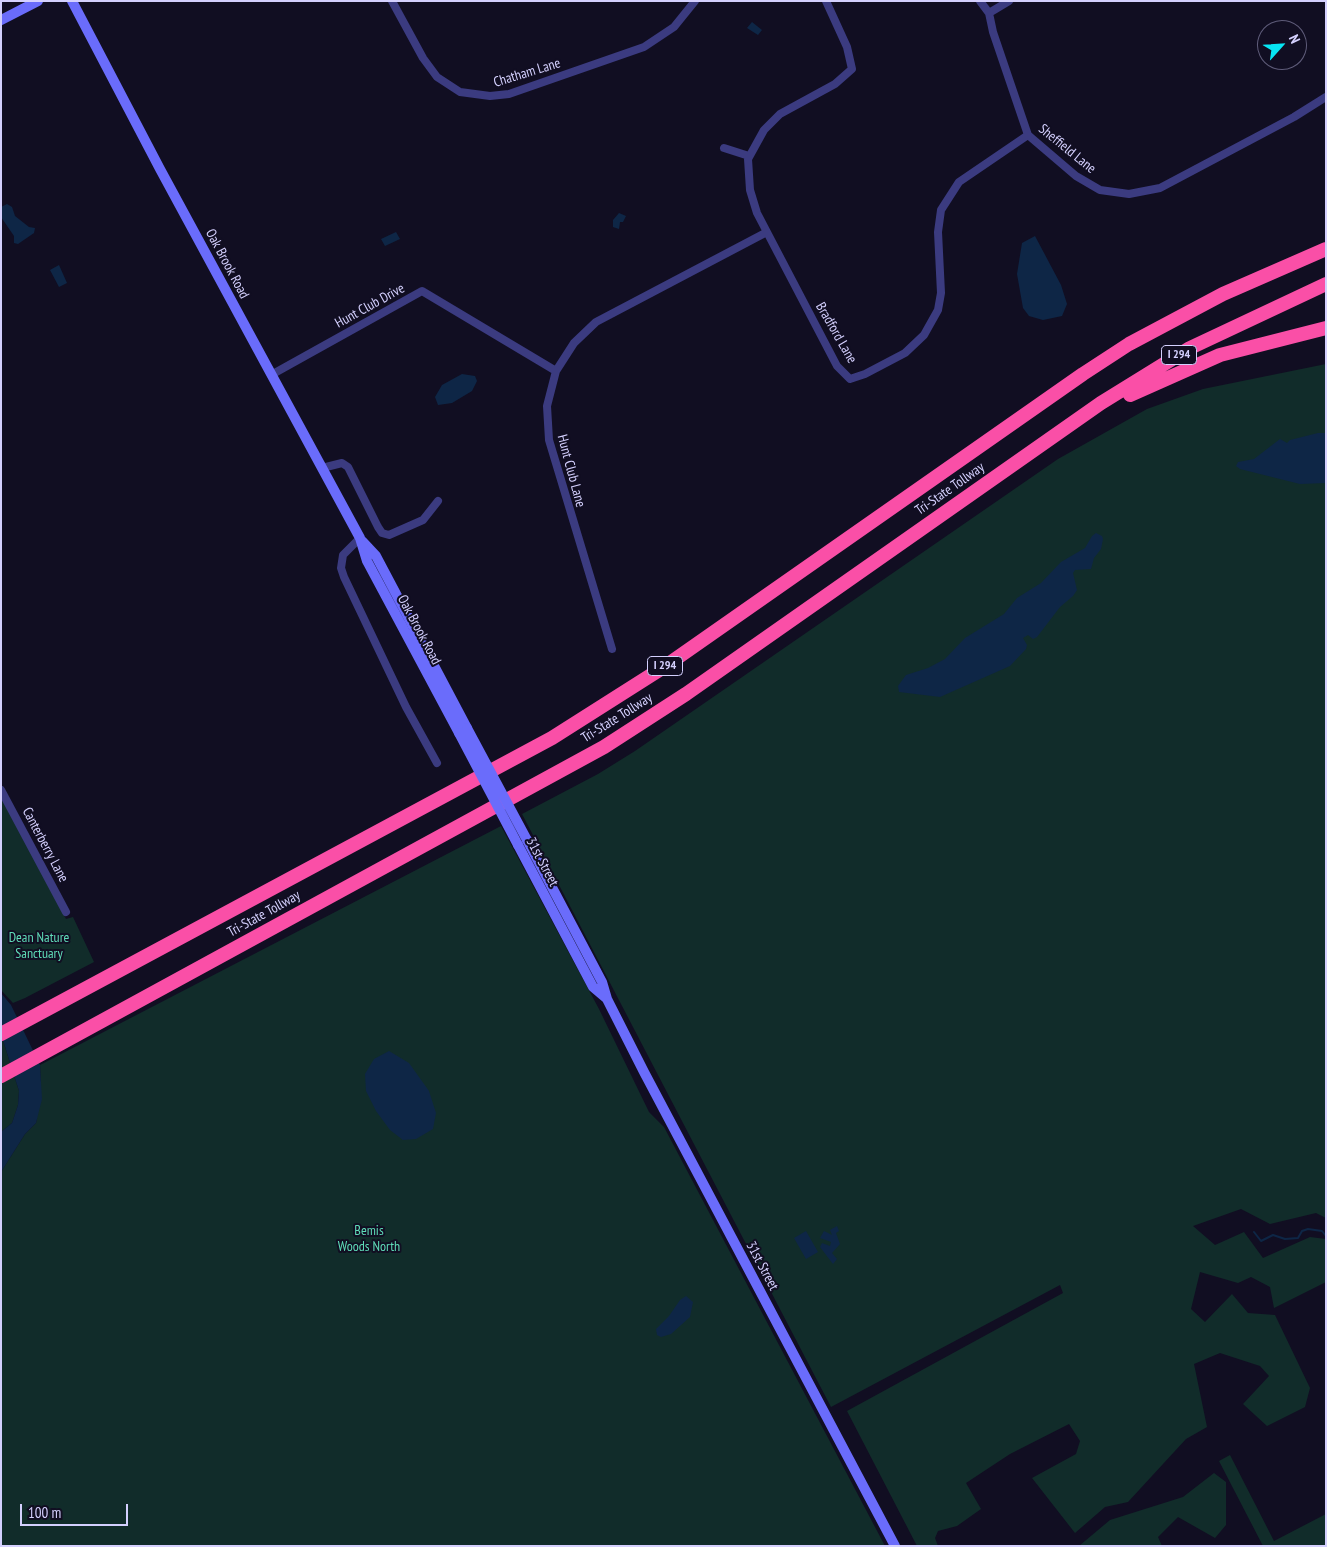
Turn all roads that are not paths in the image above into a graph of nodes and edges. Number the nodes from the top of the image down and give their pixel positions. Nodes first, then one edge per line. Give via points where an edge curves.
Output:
1 (38, 1) edge
2 (72, 1) edge
3 (392, 1) edge
4 (695, 1) edge
5 (826, 1) edge
6 (980, 1) edge
7 (1009, 1) edge
8 (989, 13) junction
9 (1, 20) edge
10 (1326, 97) edge
11 (1028, 135) junction
12 (724, 148) dead end
13 (749, 156) junction
14 (767, 232) junction
15 (1326, 244) edge
16 (1326, 248) edge
17 (1272, 270) junction
18 (1326, 284) edge
19 (1326, 328) edge
20 (556, 371) junction
21 (271, 375) junction
22 (1042, 444) junction
23 (322, 468) junction
24 (438, 501) dead end
25 (360, 538) junction
26 (612, 649) dead end
27 (463, 731) joint
28 (437, 763) dead end
29 (1, 790) edge
30 (66, 912) dead end
31 (1, 1034) edge
32 (4, 1075) edge
33 (894, 1546) edge

1 - 9 main road
2 - 21 main road, Oak Brook Road
3 - 4 street, Chatham Lane via 437,77 460,92 490,96 509,94 644,47 674,27
5 - 13 street via 847,47 852,69 835,84 780,114 764,130
6 - 8 street, Sheffield Lane
7 - 8 street
8 - 11 street, Sheffield Lane
10 - 11 street, Sheffield Lane via 1170,183 1139,193 1100,190 1083,181
11 - 14 street, Bradford Lane via 968,175 948,195 938,224 942,281 938,310 928,330 914,346 865,374 850,379 837,366
12 - 13 street
13 - 14 street, Bradford Lane via 752,198
14 - 20 street, Hunt Club Lane via 596,322 574,343
15 - 17 highway
16 - 17 highway, Tri-State Tollway / I 294
17 - 31 highway, Tri-State Tollway / I 294 via 1175,319 1083,374 667,665 578,722 444,798
18 - 22 highway, Tri-State Tollway / I 294 via 1190,348
19 - 22 highway via 1199,362 1145,387
20 - 21 street, Hunt Club Drive via 422,291
20 - 26 street, Hunt Club Lane via 547,406 548,440
21 - 23 main road, Oak Brook Road
22 - 32 highway, Tri-State Tollway / I 294 via 686,694 604,746
23 - 24 street via 342,463 348,467 378,527 389,536 423,520
23 - 25 main road, Oak Brook Road
25 - 27 main road, Oak Brook Road via 376,556
25 - 28 street via 343,554 344,577 406,707
27 - 33 main road, 31st Street, bridge via 522,843 602,982 607,999
29 - 30 street, Canterberry Lane

